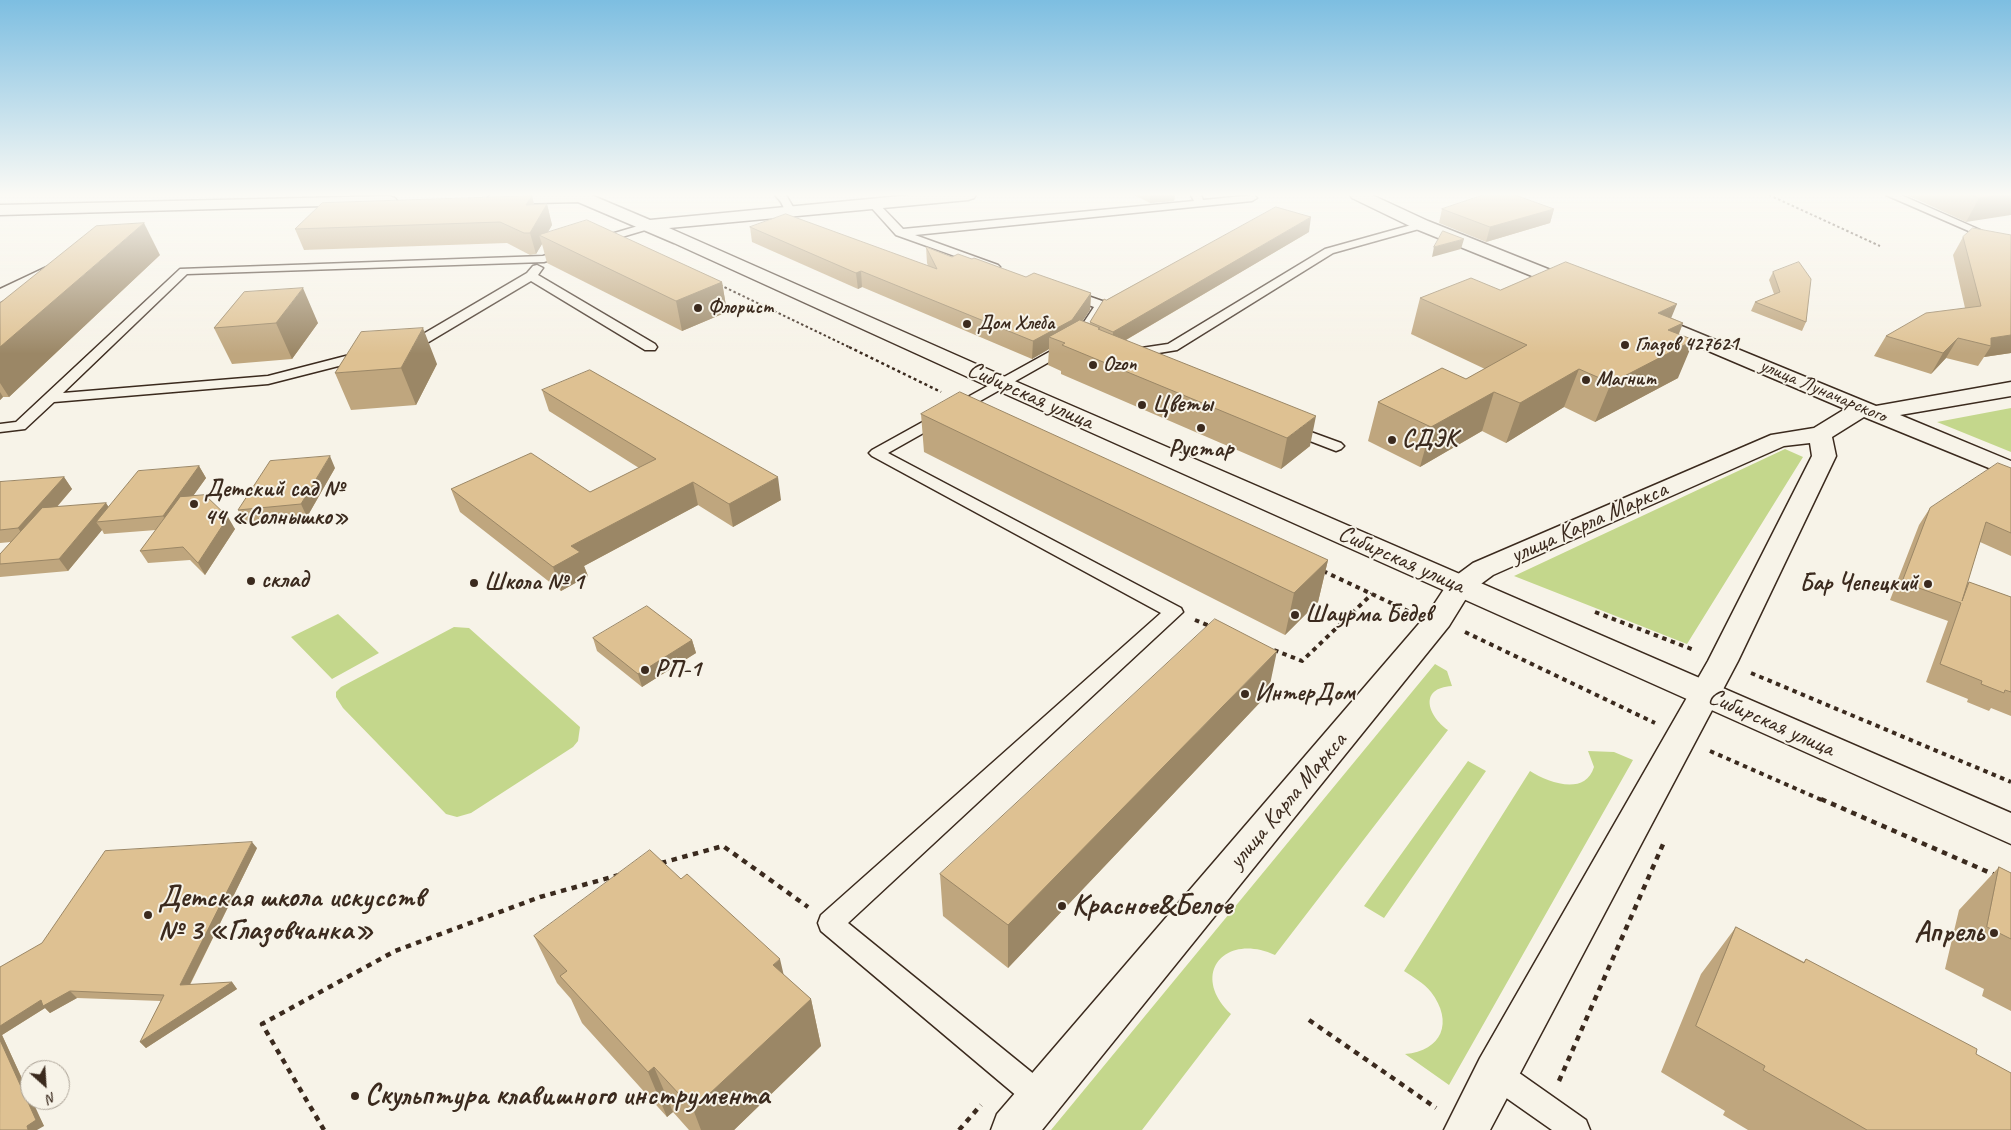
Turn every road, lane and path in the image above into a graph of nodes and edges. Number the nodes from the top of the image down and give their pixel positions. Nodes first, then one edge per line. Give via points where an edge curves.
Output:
1 (579, 248) edge
2 (697, 248) edge
3 (942, 248) edge
4 (1341, 248) edge
5 (1478, 248) edge
6 (544, 259) junction
7 (69, 261) edge
8 (1010, 272) edge
9 (532, 276) junction
10 (719, 284) edge
11 (1055, 289) edge
12 (0, 296) edge
13 (1597, 296) edge
14 (1632, 311) edge
15 (650, 347) dead end
16 (1140, 367) edge
17 (1002, 384) junction
18 (2011, 389) edge
19 (51, 398) junction
20 (965, 404) junction
21 (1868, 411) junction
22 (1274, 421) edge
23 (0, 428) edge
24 (1820, 434) junction
25 (1336, 446) dead end
26 (2011, 470) edge
27 (1318, 569) edge
28 (1460, 586) junction
29 (1372, 594) junction
30 (1174, 612) junction
31 (1439, 619) junction
32 (1220, 630) edge
33 (1266, 647) edge
34 (1703, 693) junction
35 (1680, 735) junction
36 (2011, 829) edge
37 (1665, 839) dead end
38 (656, 865) edge
39 (627, 873) edge
40 (2002, 878) edge
41 (830, 923) junction
42 (1309, 1020) dead end
43 (1495, 1073) junction
44 (1041, 1098) junction
45 (1546, 1111) junction
46 (1466, 1129) edge
47 (324, 1130) edge
48 (1013, 1130) edge
49 (1576, 1130) edge

1 - 6 lane
2 - 17 street, Сибирская улица
3 - 8 lane
4 - 16 lane via 1329,251 1172,347 1113,356
5 - 13 street
6 - 9 lane
6 - 19 lane via 184,271
7 - 12 street
9 - 15 lane
9 - 19 lane via 422,340 268,380
10 - 20 path
11 - 17 lane via 1101,305 1085,339
14 - 21 street, улица Луначарского
17 - 20 lane
17 - 28 street, Сибирская улица
18 - 21 street, улица Карла Маркса
19 - 23 lane via 20,426
20 - 30 lane via 877,453
21 - 24 street, улица Карла Маркса
21 - 26 street, улица Луначарского
22 - 25 lane
24 - 28 street, улица Карла Маркса via 1779,440 1483,569
24 - 34 street via 1824,456
27 - 29 path
28 - 31 street, улица Карла Маркса
28 - 34 street, Сибирская улица
29 - 31 path via 1408,611
29 - 33 path via 1302,661
30 - 32 path
30 - 41 lane
31 - 35 path
31 - 44 street, улица Карла Маркса
34 - 35 street
34 - 36 street, Сибирская улица
35 - 40 path
35 - 43 street
37 - 45 path
38 - 41 path via 723,846
39 - 47 path via 540,897 395,951 262,1024
41 - 44 lane
42 - 46 path
43 - 45 lane
43 - 46 street
44 - 48 street, улица Карла Маркса
45 - 49 lane

